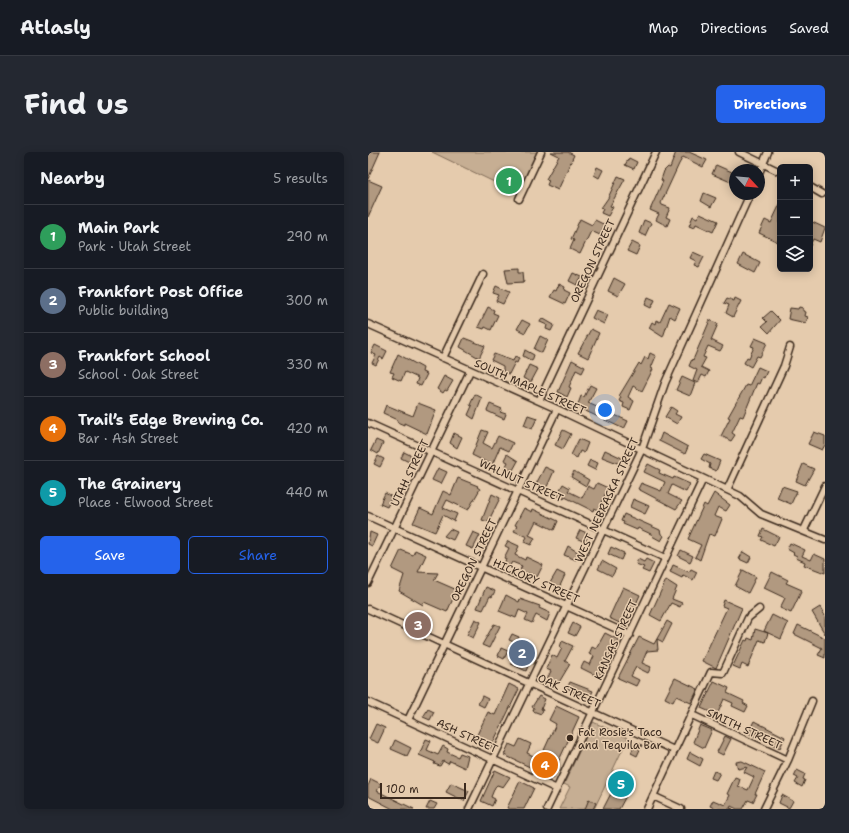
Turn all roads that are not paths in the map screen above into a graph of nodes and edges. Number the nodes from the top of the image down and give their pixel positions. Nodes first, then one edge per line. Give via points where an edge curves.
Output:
1 (541, 152) edge
2 (656, 152) edge
3 (739, 152) edge
4 (768, 152) edge
5 (763, 164) joint
6 (765, 165) edge
7 (777, 171) edge
8 (813, 190) edge
9 (822, 194) dead end
10 (519, 199) dead end
11 (747, 200) edge
12 (483, 274) dead end
13 (368, 324) edge
14 (790, 347) dead end
15 (443, 358) junction
16 (470, 371) junction
17 (539, 400) junction
18 (557, 409) junction
19 (368, 423) edge
20 (642, 449) junction
21 (432, 452) junction
22 (703, 479) junction
23 (825, 486) edge
24 (727, 490) junction
25 (519, 491) junction
26 (368, 516) edge
27 (395, 528) junction
28 (604, 530) junction
29 (804, 530) junction
30 (825, 540) edge
31 (665, 558) junction
32 (482, 568) junction
33 (368, 583) edge
34 (568, 607) junction
35 (759, 609) dead end
36 (368, 610) edge
37 (630, 635) junction
38 (444, 645) junction
39 (530, 684) junction
40 (812, 701) dead end
41 (368, 702) edge
42 (592, 712) junction
43 (692, 715) junction
44 (408, 720) junction
45 (674, 750) junction
46 (493, 759) junction
47 (788, 760) junction
48 (557, 789) junction
49 (652, 796) junction
50 (469, 809) edge
51 (547, 809) edge
52 (647, 809) edge
53 (681, 809) edge
54 (764, 809) edge

1 - 10 street
2 - 17 street, OREGON STREET
3 - 5 street
4 - 5 street
6 - 7 street
8 - 9 street
11 - 20 street, WEST NEBRASKA STREET via 665,383
12 - 15 street
13 - 15 street, SOUTH MAPLE STREET
14 - 24 street via 784,366
15 - 16 street, SOUTH MAPLE STREET
16 - 17 street, SOUTH MAPLE STREET
16 - 21 street, UTAH STREET
17 - 18 street, SOUTH MAPLE STREET
18 - 20 street, SOUTH MAPLE STREET
18 - 25 street, OREGON STREET
19 - 21 street, WALNUT STREET
20 - 22 street, SOUTH MAPLE STREET
20 - 28 street, WEST NEBRASKA STREET
21 - 25 street, WALNUT STREET
21 - 27 street, UTAH STREET
22 - 24 street, SOUTH MAPLE STREET
22 - 31 street, KANSAS STREET
23 - 29 street
24 - 29 street, SOUTH MAPLE STREET via 746,500 761,514 787,526
25 - 28 street, WALNUT STREET
25 - 32 street, OREGON STREET
26 - 27 street, HICKORY STREET
27 - 32 street, HICKORY STREET
27 - 33 street, UTAH STREET
28 - 31 street, WALNUT STREET
28 - 34 street, WEST NEBRASKA STREET
29 - 30 street, SOUTH MAPLE STREET
31 - 37 street, KANSAS STREET
32 - 34 street, HICKORY STREET
32 - 38 street, OREGON STREET
34 - 37 street, HICKORY STREET
34 - 39 street, WEST NEBRASKA STREET
35 - 43 street via 748,618 723,673 711,672
36 - 38 street, OAK STREET
37 - 42 street, KANSAS STREET
38 - 39 street, OAK STREET
38 - 44 street, OREGON STREET
39 - 42 street, OAK STREET
39 - 46 street, WEST NEBRASKA STREET
40 - 47 street
41 - 44 street, ASH STREET
42 - 45 street, OAK STREET
42 - 48 street, KANSAS STREET
43 - 45 street
43 - 47 street, SMITH STREET
44 - 46 street, ASH STREET
45 - 49 street
46 - 48 street, ASH STREET
46 - 50 street, WEST NEBRASKA STREET
47 - 54 street
48 - 51 street, KANSAS STREET
49 - 52 street
49 - 53 street

